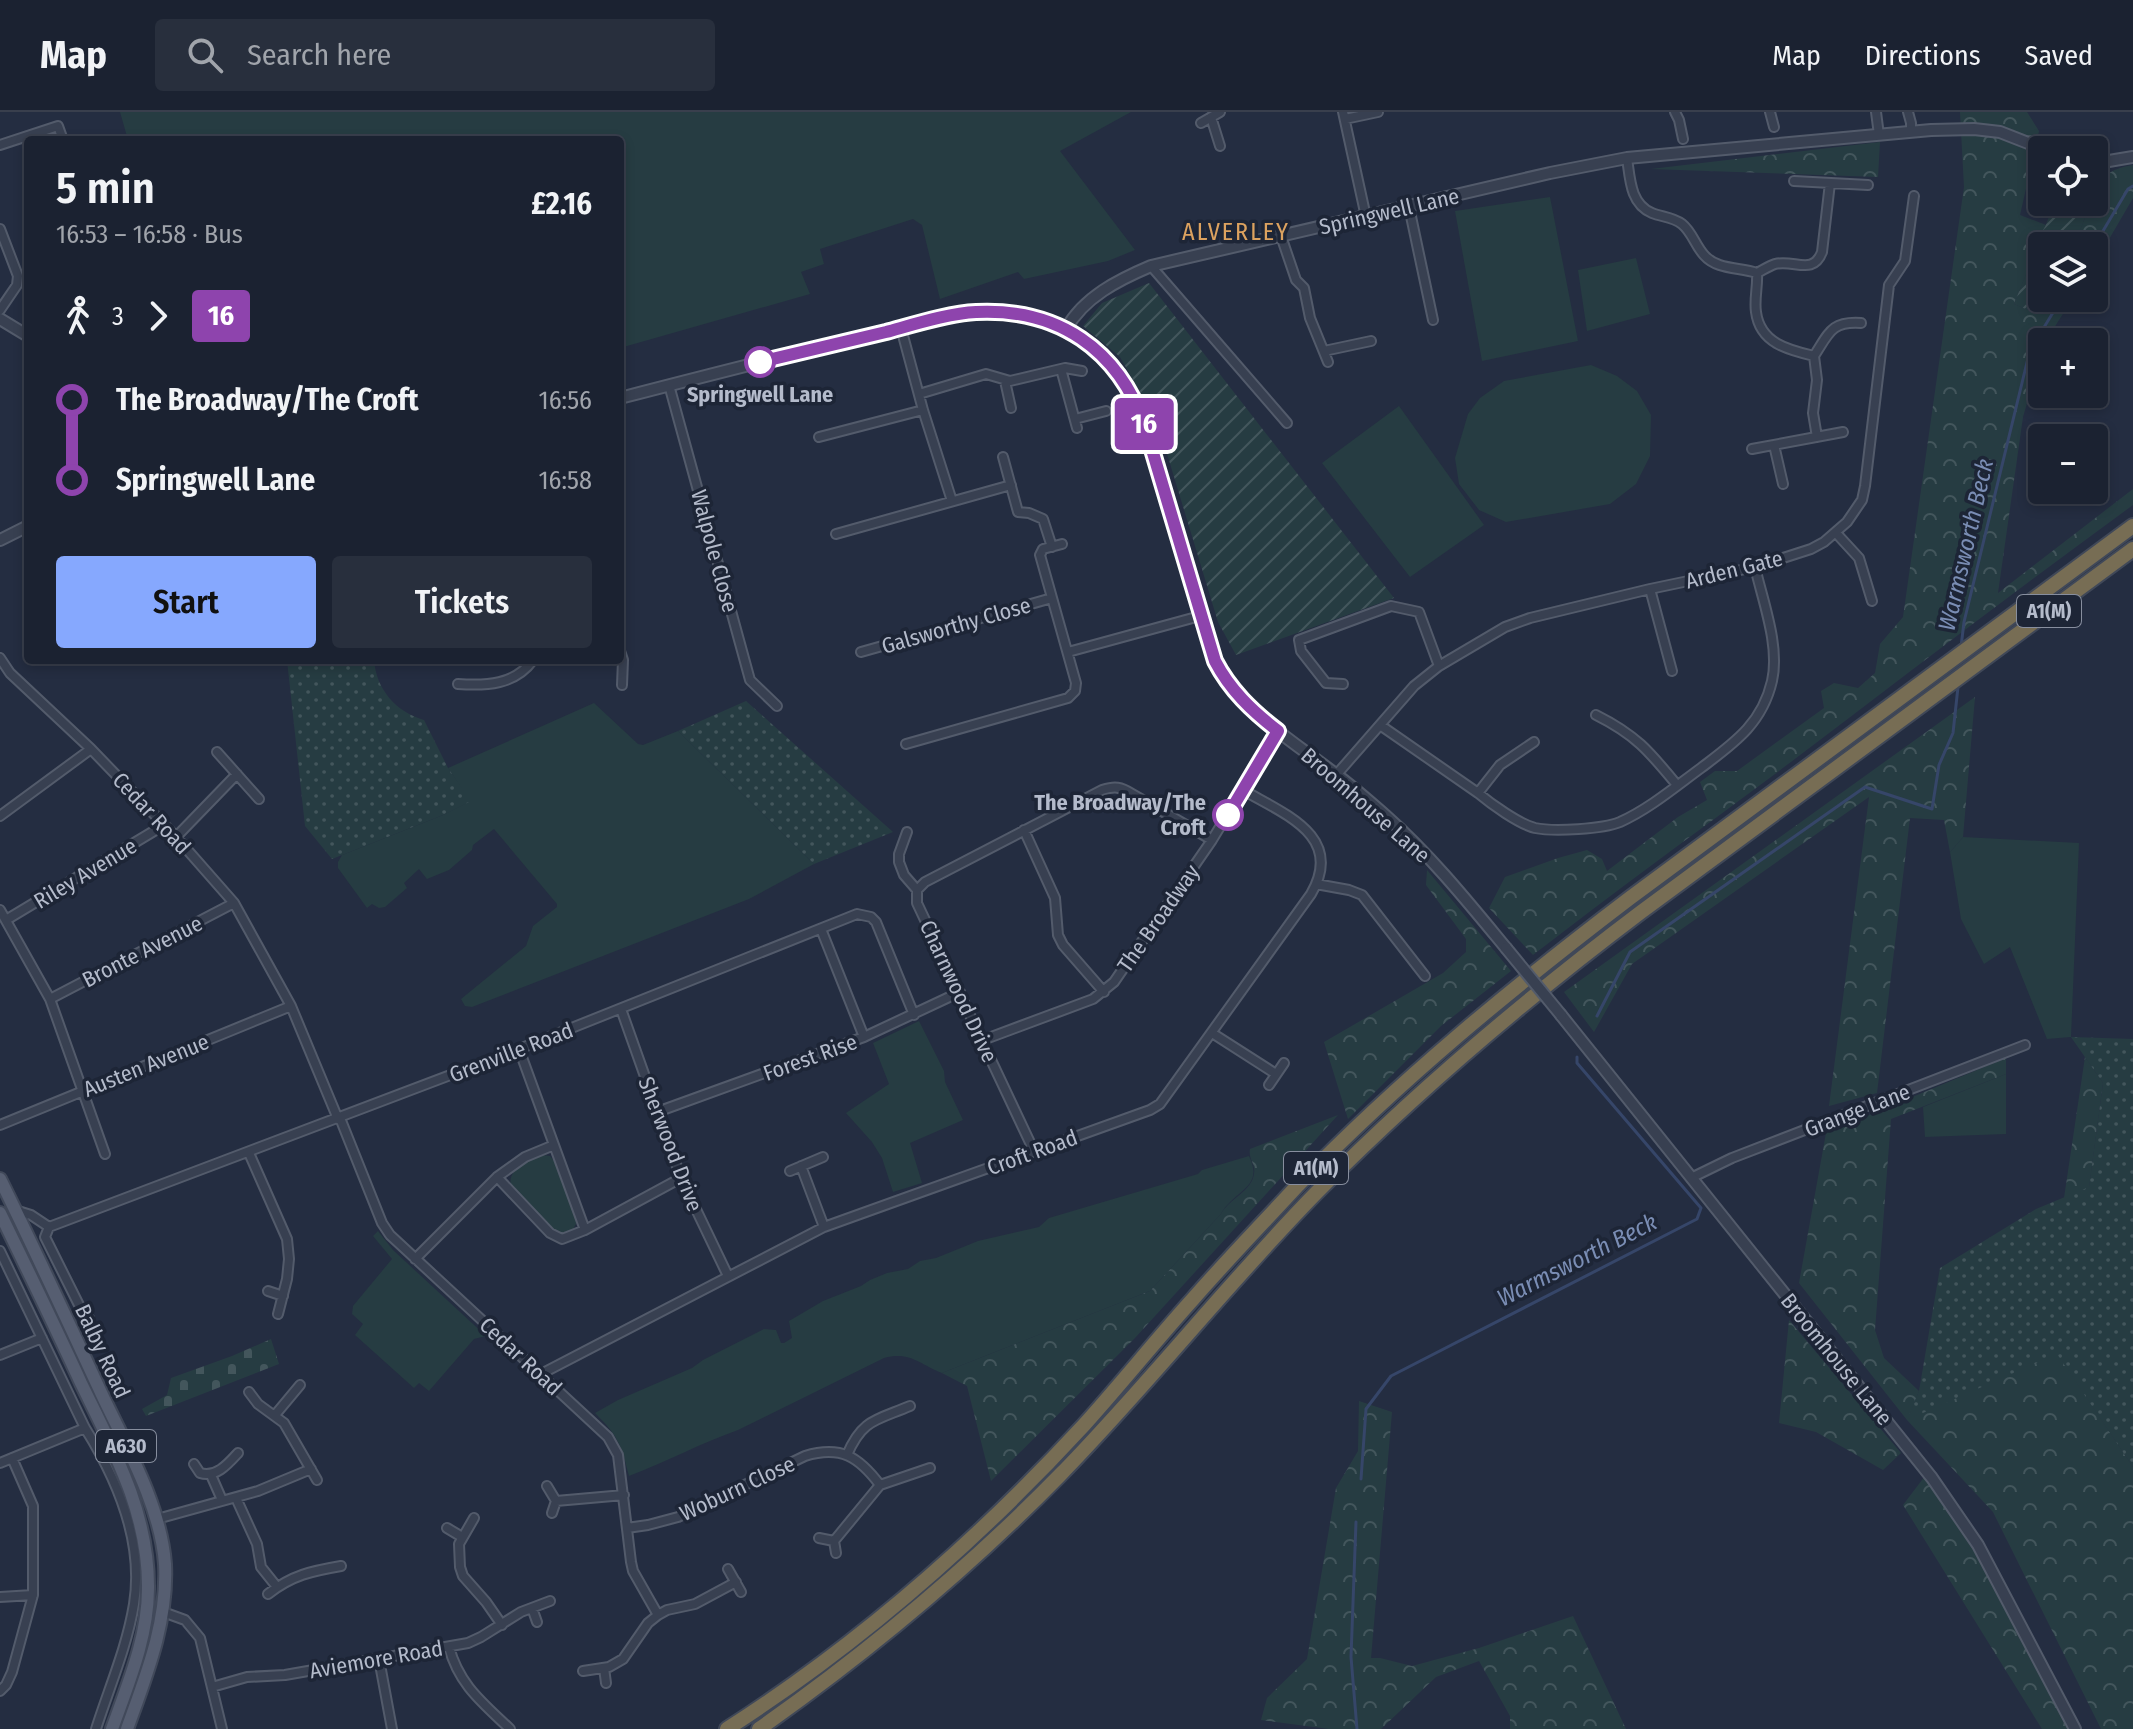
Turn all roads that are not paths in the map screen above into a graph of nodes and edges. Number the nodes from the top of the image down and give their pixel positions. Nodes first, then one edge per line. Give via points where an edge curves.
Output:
1 (1220, 112) edge
2 (1378, 112) edge
3 (1675, 112) edge
4 (1770, 112) edge
5 (1876, 112) edge
6 (1908, 112) edge
7 (1344, 115) edge
8 (1211, 117) junction
9 (1201, 123) dead end
10 (1774, 127) dead end
11 (1911, 132) junction
12 (1879, 135) junction
13 (27, 136) edge
14 (62, 136) edge
15 (24, 137) edge
16 (1683, 139) dead end
17 (2028, 142) edge
18 (0, 145) edge
19 (1220, 146) dead end
20 (2133, 157) edge
21 (1627, 158) junction
22 (2108, 161) edge
23 (1794, 181) dead end
24 (1830, 183) junction
25 (1868, 185) dead end
26 (1914, 196) dead end
27 (1409, 207) junction
28 (1366, 217) junction
29 (0, 229) edge
30 (1281, 236) junction
31 (1151, 266) junction
32 (1757, 273) junction
33 (0, 310) edge
34 (0, 319) edge
35 (1433, 320) dead end
36 (1861, 323) dead end
37 (901, 328) junction
38 (1066, 329) junction
39 (24, 334) edge
40 (1371, 341) dead end
41 (1324, 351) junction
42 (1814, 356) junction
43 (1328, 362) dead end
44 (1061, 369) junction
45 (1082, 371) dead end
46 (1005, 381) junction
47 (669, 385) junction
48 (919, 394) junction
49 (624, 397) edge
50 (1011, 408) dead end
51 (923, 410) junction
52 (1106, 411) dead end
53 (1287, 423) dead end
54 (1843, 432) dead end
55 (819, 437) dead end
56 (1817, 437) junction
57 (1774, 445) junction
58 (1752, 449) dead end
59 (1003, 457) dead end
60 (1783, 484) dead end
61 (1011, 485) junction
62 (952, 501) junction
63 (2133, 526) edge
64 (24, 528) edge
65 (1836, 533) junction
66 (836, 534) dead end
67 (0, 540) edge
68 (1062, 544) dead end
69 (1052, 547) junction
70 (2133, 549) edge
71 (1755, 567) junction
72 (1650, 589) junction
73 (1052, 598) junction
74 (1872, 601) dead end
75 (1200, 616) junction
76 (861, 652) dead end
77 (1068, 652) junction
78 (0, 658) edge
79 (529, 664) edge
80 (623, 664) edge
81 (1439, 666) junction
82 (1672, 671) dead end
83 (10, 673) junction
84 (0, 681) edge
85 (458, 684) dead end
86 (1343, 684) dead end
87 (622, 685) dead end
88 (777, 706) dead end
89 (1596, 715) dead end
90 (1380, 725) junction
91 (1278, 731) junction
92 (1534, 742) dead end
93 (906, 744) dead end
94 (91, 749) junction
95 (217, 752) dead end
96 (237, 774) junction
97 (1337, 774) junction
98 (1677, 785) junction
99 (1243, 790) junction
100 (1478, 793) junction
101 (259, 799) dead end
102 (0, 816) edge
103 (164, 825) junction
104 (1024, 830) junction
105 (907, 832) dead end
106 (176, 837) junction
107 (1212, 840) junction
108 (1316, 884) junction
109 (917, 890) junction
110 (234, 903) junction
111 (0, 910) edge
112 (6, 920) junction
113 (821, 929) junction
114 (1425, 976) dead end
115 (960, 992) junction
116 (1104, 992) junction
117 (50, 999) junction
118 (291, 1006) junction
119 (621, 1009) junction
120 (914, 1015) junction
121 (1212, 1033) junction
122 (864, 1037) junction
123 (983, 1040) junction
124 (2025, 1045) dead end
125 (519, 1049) junction
126 (1284, 1063) dead end
127 (1276, 1074) junction
128 (1269, 1085) dead end
129 (82, 1091) junction
130 (657, 1112) junction
131 (339, 1118) junction
132 (0, 1125) edge
133 (554, 1145) junction
134 (1034, 1151) junction
135 (249, 1153) junction
136 (105, 1154) dead end
137 (823, 1157) dead end
138 (801, 1166) junction
139 (790, 1171) dead end
140 (497, 1177) junction
141 (681, 1178) junction
142 (1691, 1178) junction
143 (0, 1179) edge
144 (15, 1210) junction
145 (0, 1213) edge
146 (49, 1227) junction
147 (824, 1227) junction
148 (585, 1230) junction
149 (0, 1251) edge
150 (415, 1259) junction
151 (728, 1276) junction
152 (268, 1291) dead end
153 (283, 1296) junction
154 (278, 1314) dead end
155 (89, 1318) dead end
156 (42, 1338) junction
157 (0, 1355) edge
158 (541, 1374) junction
159 (300, 1385) dead end
160 (249, 1392) dead end
161 (910, 1406) dead end
162 (275, 1415) junction
163 (85, 1428) junction
164 (238, 1453) dead end
165 (847, 1455) junction
166 (12, 1458) junction
167 (0, 1463) edge
168 (194, 1464) dead end
169 (930, 1468) dead end
170 (311, 1469) junction
171 (211, 1475) junction
172 (317, 1480) dead end
173 (880, 1485) junction
174 (547, 1486) dead end
175 (624, 1495) junction
176 (236, 1498) junction
177 (222, 1500) junction
178 (556, 1501) junction
179 (552, 1513) dead end
180 (474, 1518) dead end
181 (157, 1519) junction
182 (447, 1528) dead end
183 (627, 1528) junction
184 (462, 1537) junction
185 (819, 1538) dead end
186 (834, 1541) junction
187 (836, 1553) dead end
188 (341, 1566) dead end
189 (728, 1569) dead end
190 (736, 1582) junction
191 (277, 1587) junction
192 (741, 1592) dead end
193 (268, 1594) dead end
194 (33, 1595) junction
195 (0, 1597) edge
196 (550, 1601) dead end
197 (532, 1608) junction
198 (163, 1612) junction
199 (658, 1615) junction
200 (537, 1622) dead end
201 (502, 1625) junction
202 (449, 1647) junction
203 (379, 1659) junction
204 (604, 1668) junction
205 (583, 1671) dead end
206 (606, 1683) dead end
207 (212, 1687) junction
208 (0, 1691) edge
209 (499, 1725) edge
210 (96, 1729) edge
211 (112, 1729) edge
212 (127, 1729) edge
213 (222, 1729) edge
214 (392, 1729) edge
215 (510, 1729) edge
216 (727, 1729) edge
217 (759, 1729) edge
218 (2075, 1729) edge

1 - 8 street
2 - 7 street
3 - 16 street
4 - 10 street
5 - 12 street
6 - 11 street
7 - 28 street
8 - 9 street
8 - 19 street
11 - 12 street, Springwell Lane
11 - 17 street, Springwell Lane via 1988,130
12 - 21 street, Springwell Lane
13 - 14 street via 58,126
15 - 18 street
20 - 22 street
21 - 27 street, Springwell Lane
21 - 32 street via 1641,206 1680,222 1712,261
23 - 24 street
24 - 25 street
24 - 32 street via 1818,260 1810,266 1777,263
26 - 65 street, Arden Gate via 1907,255 1889,285 1862,500
27 - 28 street, Springwell Lane
27 - 35 street
28 - 30 street, Springwell Lane
29 - 33 street via 18,276
30 - 31 street, Springwell Lane
30 - 41 street
31 - 38 street, Springwell Lane via 1103,290
31 - 53 street
32 - 42 street via 1756,311 1762,329 1780,347
34 - 39 street
36 - 42 street via 1835,327
37 - 38 street via 987,312 1021,314
37 - 47 street
37 - 48 street
38 - 75 street, Broomhouse Lane via 1109,362 1139,409
40 - 41 street
41 - 43 street
42 - 56 street
44 - 45 street
44 - 46 street
44 - 52 street via 1076,424
46 - 48 street via 986,374
46 - 50 street
47 - 49 street
47 - 88 street, Walpole Close via 750,680
48 - 51 street
51 - 55 street
51 - 62 street
54 - 56 street
56 - 57 street
57 - 58 street
57 - 60 street
59 - 61 street
61 - 62 street
61 - 69 street via 1018,512 1043,519
62 - 66 street
63 - 216 highway, A1(M) via 1617,907 1449,1043 1301,1182 1004,1506 890,1609
64 - 67 street
65 - 71 street, Arden Gate via 1811,549
65 - 74 street via 1857,553
68 - 69 street
69 - 73 street, Galsworthy Close via 1040,555
70 - 217 highway, A1(M) via 1578,959 1462,1056 1296,1214 1016,1519 900,1622
71 - 72 street, Arden Gate
71 - 98 street via 1773,647 1771,684 1744,733
72 - 81 street, Arden Gate via 1516,623
72 - 82 street
73 - 76 street, Galsworthy Close
73 - 77 street, Galsworthy Close
75 - 77 street
75 - 91 street, Broomhouse Lane via 1222,675
77 - 93 street, Galsworthy Close via 1076,683 1068,698
78 - 83 street, Cedar Road
79 - 85 street via 508,680
80 - 87 street
81 - 86 street via 1419,612 1391,606 1299,640 1301,651 1326,683
81 - 90 street, Arden Gate
83 - 84 street
83 - 94 street, Cedar Road
89 - 98 street via 1634,737
90 - 97 street, Arden Gate
90 - 100 street
91 - 97 street, Broomhouse Lane
91 - 99 street, The Broadway
92 - 100 street via 1500,765
94 - 102 street
94 - 103 street, Cedar Road
95 - 96 street
96 - 101 street
96 - 106 street
97 - 142 street, Broomhouse Lane, bridge via 1436,865
98 - 100 street via 1617,823 1577,829 1534,828
99 - 107 street, The Broadway
99 - 108 street via 1298,822 1316,841 1322,861
103 - 106 street, Cedar Road
103 - 112 street, Riley Avenue
104 - 107 street via 1102,790 1120,787
104 - 109 street
104 - 116 street via 1055,898 1058,935
105 - 109 street, Charnwood Drive via 899,862
106 - 110 street, Cedar Road
107 - 116 street, The Broadway
108 - 114 street via 1362,895
108 - 121 street, Croft Road
109 - 115 street, Charnwood Drive via 917,903
110 - 117 street, Bronte Avenue
110 - 118 street, Cedar Road
111 - 112 street
112 - 117 street
113 - 119 street, Grenville Road
113 - 120 street, Grenville Road via 857,914 871,917
113 - 122 street
115 - 120 street, Forest Rise
115 - 123 street, Charnwood Drive
116 - 123 street, The Broadway
117 - 129 street
118 - 129 street, Austen Avenue
118 - 131 street, Cedar Road
119 - 125 street, Grenville Road
119 - 130 street, Sherwood Drive
120 - 122 street, Forest Rise
121 - 127 street
121 - 134 street, Croft Road via 1160,1104
122 - 130 street, Forest Rise
123 - 134 street, Charnwood Drive
124 - 142 street, Grange Lane
125 - 131 street, Grenville Road
125 - 133 street
126 - 127 street
127 - 128 street
129 - 132 street, Austen Avenue
129 - 136 street
130 - 141 street, Sherwood Drive
131 - 135 street, Grenville Road
131 - 150 street, Cedar Road via 382,1223
133 - 140 street
133 - 148 street
134 - 147 street, Croft Road
135 - 146 street, Grenville Road
135 - 153 street via 287,1239
137 - 138 street
138 - 139 street
138 - 147 street
140 - 148 street via 556,1237
140 - 150 street
141 - 148 street
141 - 151 street, Sherwood Drive
142 - 218 street, Broomhouse Lane via 1965,1525
143 - 144 main road, Balby Road / A630
144 - 146 street
144 - 181 main road, Balby Road / A630
145 - 211 main road, Balby Road / A630 via 110,1444 145,1537 146,1619
146 - 155 street via 45,1237
147 - 151 street, Croft Road
149 - 156 street
150 - 158 street, Cedar Road
151 - 158 street, Croft Road
152 - 153 street
153 - 154 street
156 - 157 street
156 - 163 street
158 - 175 street, Cedar Road via 608,1437 618,1455
159 - 162 street
160 - 162 street
161 - 165 street via 861,1429
162 - 170 street
163 - 166 street
163 - 210 street via 119,1494 135,1557 127,1634
164 - 171 street
165 - 173 street
165 - 183 street, Woburn Close via 805,1456 669,1520
166 - 167 street
166 - 194 street via 33,1506
168 - 171 street via 200,1473
169 - 173 street
170 - 172 street
170 - 176 street
171 - 177 street
173 - 186 street
174 - 178 street
175 - 178 street
175 - 183 street, Cedar Road
176 - 177 street
176 - 191 street via 257,1544 261,1567
177 - 181 street
178 - 179 street
180 - 184 street
181 - 198 main road, Balby Road / A630 via 165,1565
182 - 184 street
183 - 199 street, Cedar Road via 633,1571
184 - 201 street via 458,1551 463,1576
185 - 186 street
186 - 187 street
188 - 191 street via 304,1572
189 - 190 street
190 - 192 street
190 - 199 street via 695,1604
191 - 193 street
194 - 195 street
194 - 208 street via 12,1672
196 - 197 street, Aviemore Road
197 - 200 street
197 - 201 street, Aviemore Road
198 - 207 street via 194,1628
198 - 212 main road, Balby Road / A630
199 - 204 street via 623,1659
201 - 202 street, Aviemore Road
202 - 203 street, Aviemore Road
202 - 209 street via 469,1690
203 - 207 street, Aviemore Road via 247,1677
203 - 214 street
204 - 205 street
204 - 206 street
207 - 213 street
209 - 215 street

